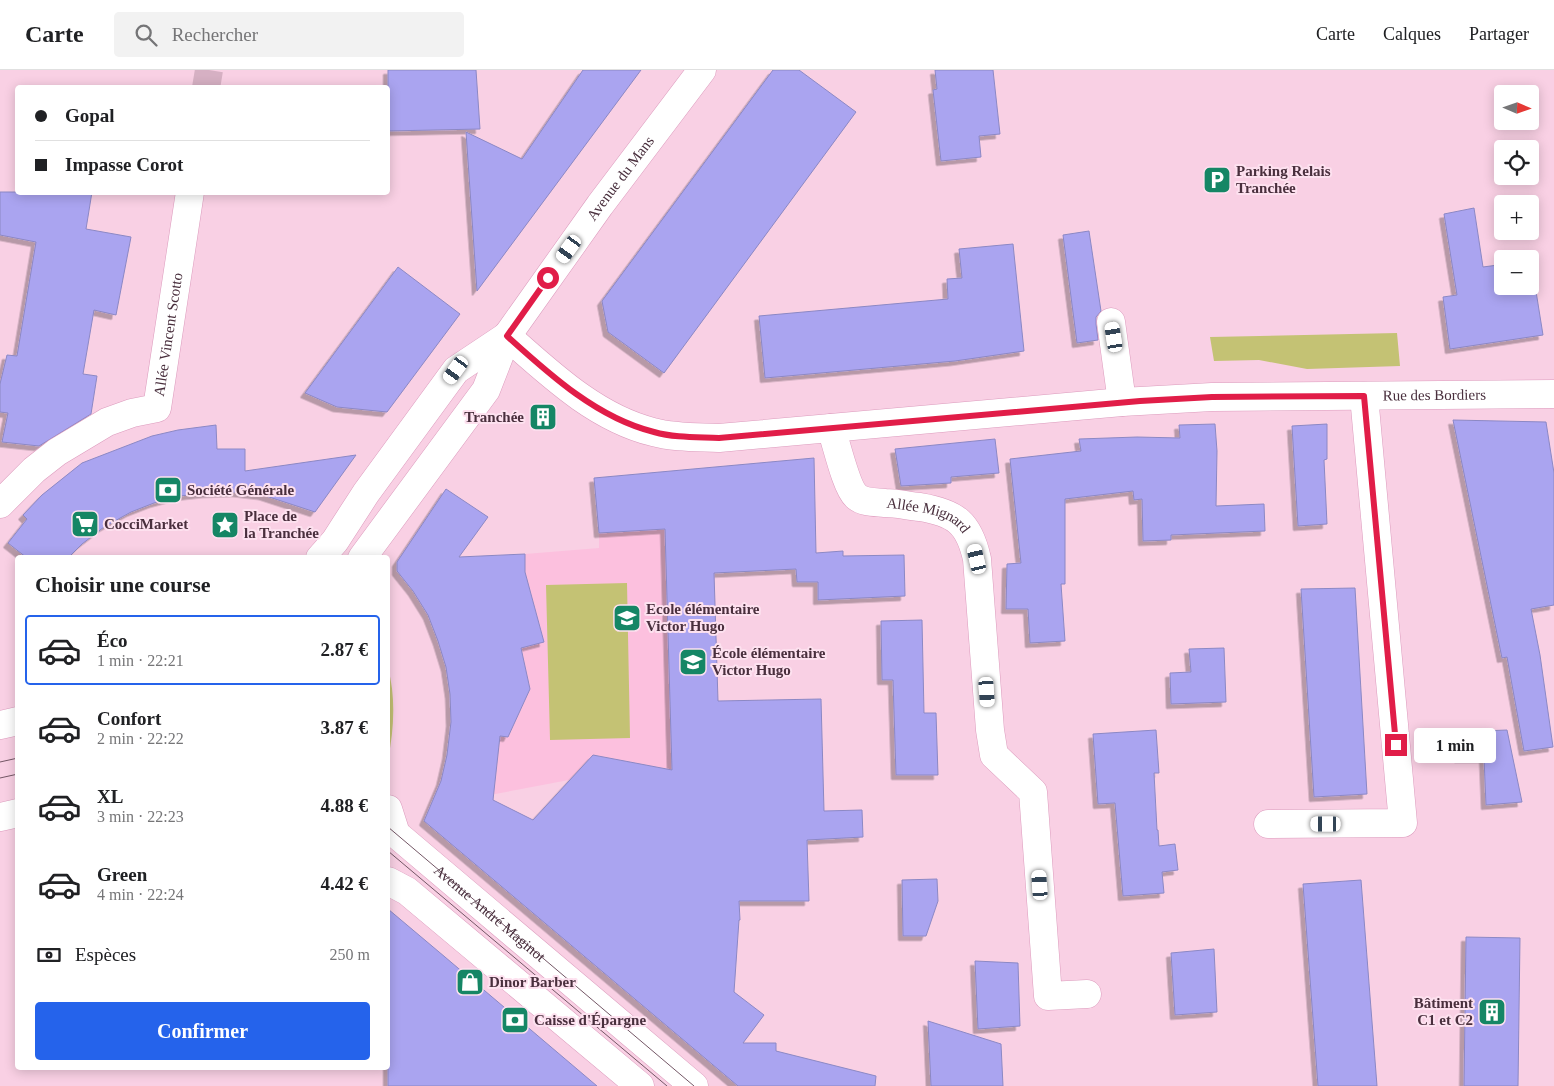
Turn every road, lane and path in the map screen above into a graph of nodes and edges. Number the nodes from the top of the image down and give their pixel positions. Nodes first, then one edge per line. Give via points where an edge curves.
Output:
1 (702, 70) edge
2 (190, 195) edge
3 (1111, 322) dead end
4 (507, 336) junction
5 (1554, 394) edge
6 (1364, 396) junction
7 (1122, 402) junction
8 (831, 428) junction
9 (0, 504) edge
10 (323, 555) edge
11 (364, 555) edge
12 (15, 721) edge
13 (0, 725) edge
14 (15, 814) edge
15 (390, 815) edge
16 (0, 817) edge
17 (1268, 824) dead end
18 (390, 882) edge
19 (1087, 994) dead end
20 (640, 1086) edge
21 (694, 1086) edge

1 - 4 street, Avenue du Mans
2 - 9 street, Allée Vincent Scotto via 158,408 132,412 107,422 34,470
3 - 7 street
4 - 8 street, Rue des Bordiers via 591,404 623,422 653,432 719,438
4 - 10 street, Avenue du Mans via 456,370
4 - 11 street, Avenue du Mans via 486,390
5 - 6 street, Rue des Bordiers
6 - 7 street, Rue des Bordiers
6 - 17 street via 1403,823
7 - 8 street, Rue des Bordiers
8 - 19 street, Allée Mignard via 856,497 867,502 941,511 965,527 973,541 994,755 1033,792 1048,996
12 - 13 street
14 - 16 street
15 - 21 street, Avenue André Maginot via 396,834
18 - 20 street via 408,891

